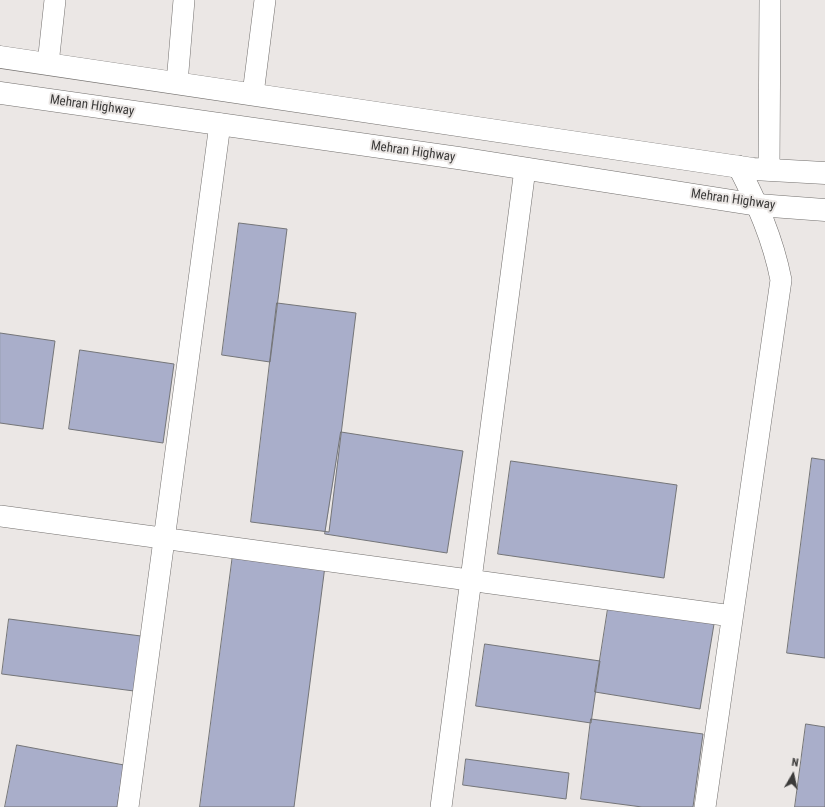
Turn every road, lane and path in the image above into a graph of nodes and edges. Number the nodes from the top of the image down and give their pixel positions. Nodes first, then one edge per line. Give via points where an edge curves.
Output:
1 (55, 0) edge
2 (184, 0) edge
3 (265, 0) edge
4 (770, 0) edge
5 (0, 57) edge
6 (48, 64) junction
7 (177, 83) junction
8 (0, 93) edge
9 (253, 94) junction
10 (220, 124) junction
11 (738, 166) junction
12 (525, 169) junction
13 (769, 170) junction
14 (825, 173) edge
15 (758, 205) junction
16 (825, 210) edge
17 (0, 516) edge
18 (164, 538) junction
19 (471, 580) junction
20 (732, 616) junction
21 (128, 807) edge
22 (441, 807) edge
23 (705, 807) edge

1 - 6 street
2 - 7 street
3 - 9 street
4 - 13 street
5 - 6 main road
6 - 7 main road
7 - 9 main road
8 - 10 main road, Mehran Highway
9 - 11 main road
10 - 12 main road, Mehran Highway
10 - 18 street
11 - 13 main road
11 - 15 street
12 - 15 main road, Mehran Highway
12 - 19 street
13 - 14 main road
15 - 16 main road, Mehran Highway
15 - 20 street via 777,256 781,280
17 - 18 street
18 - 19 street
18 - 21 street
19 - 20 street
19 - 22 street
20 - 23 street

